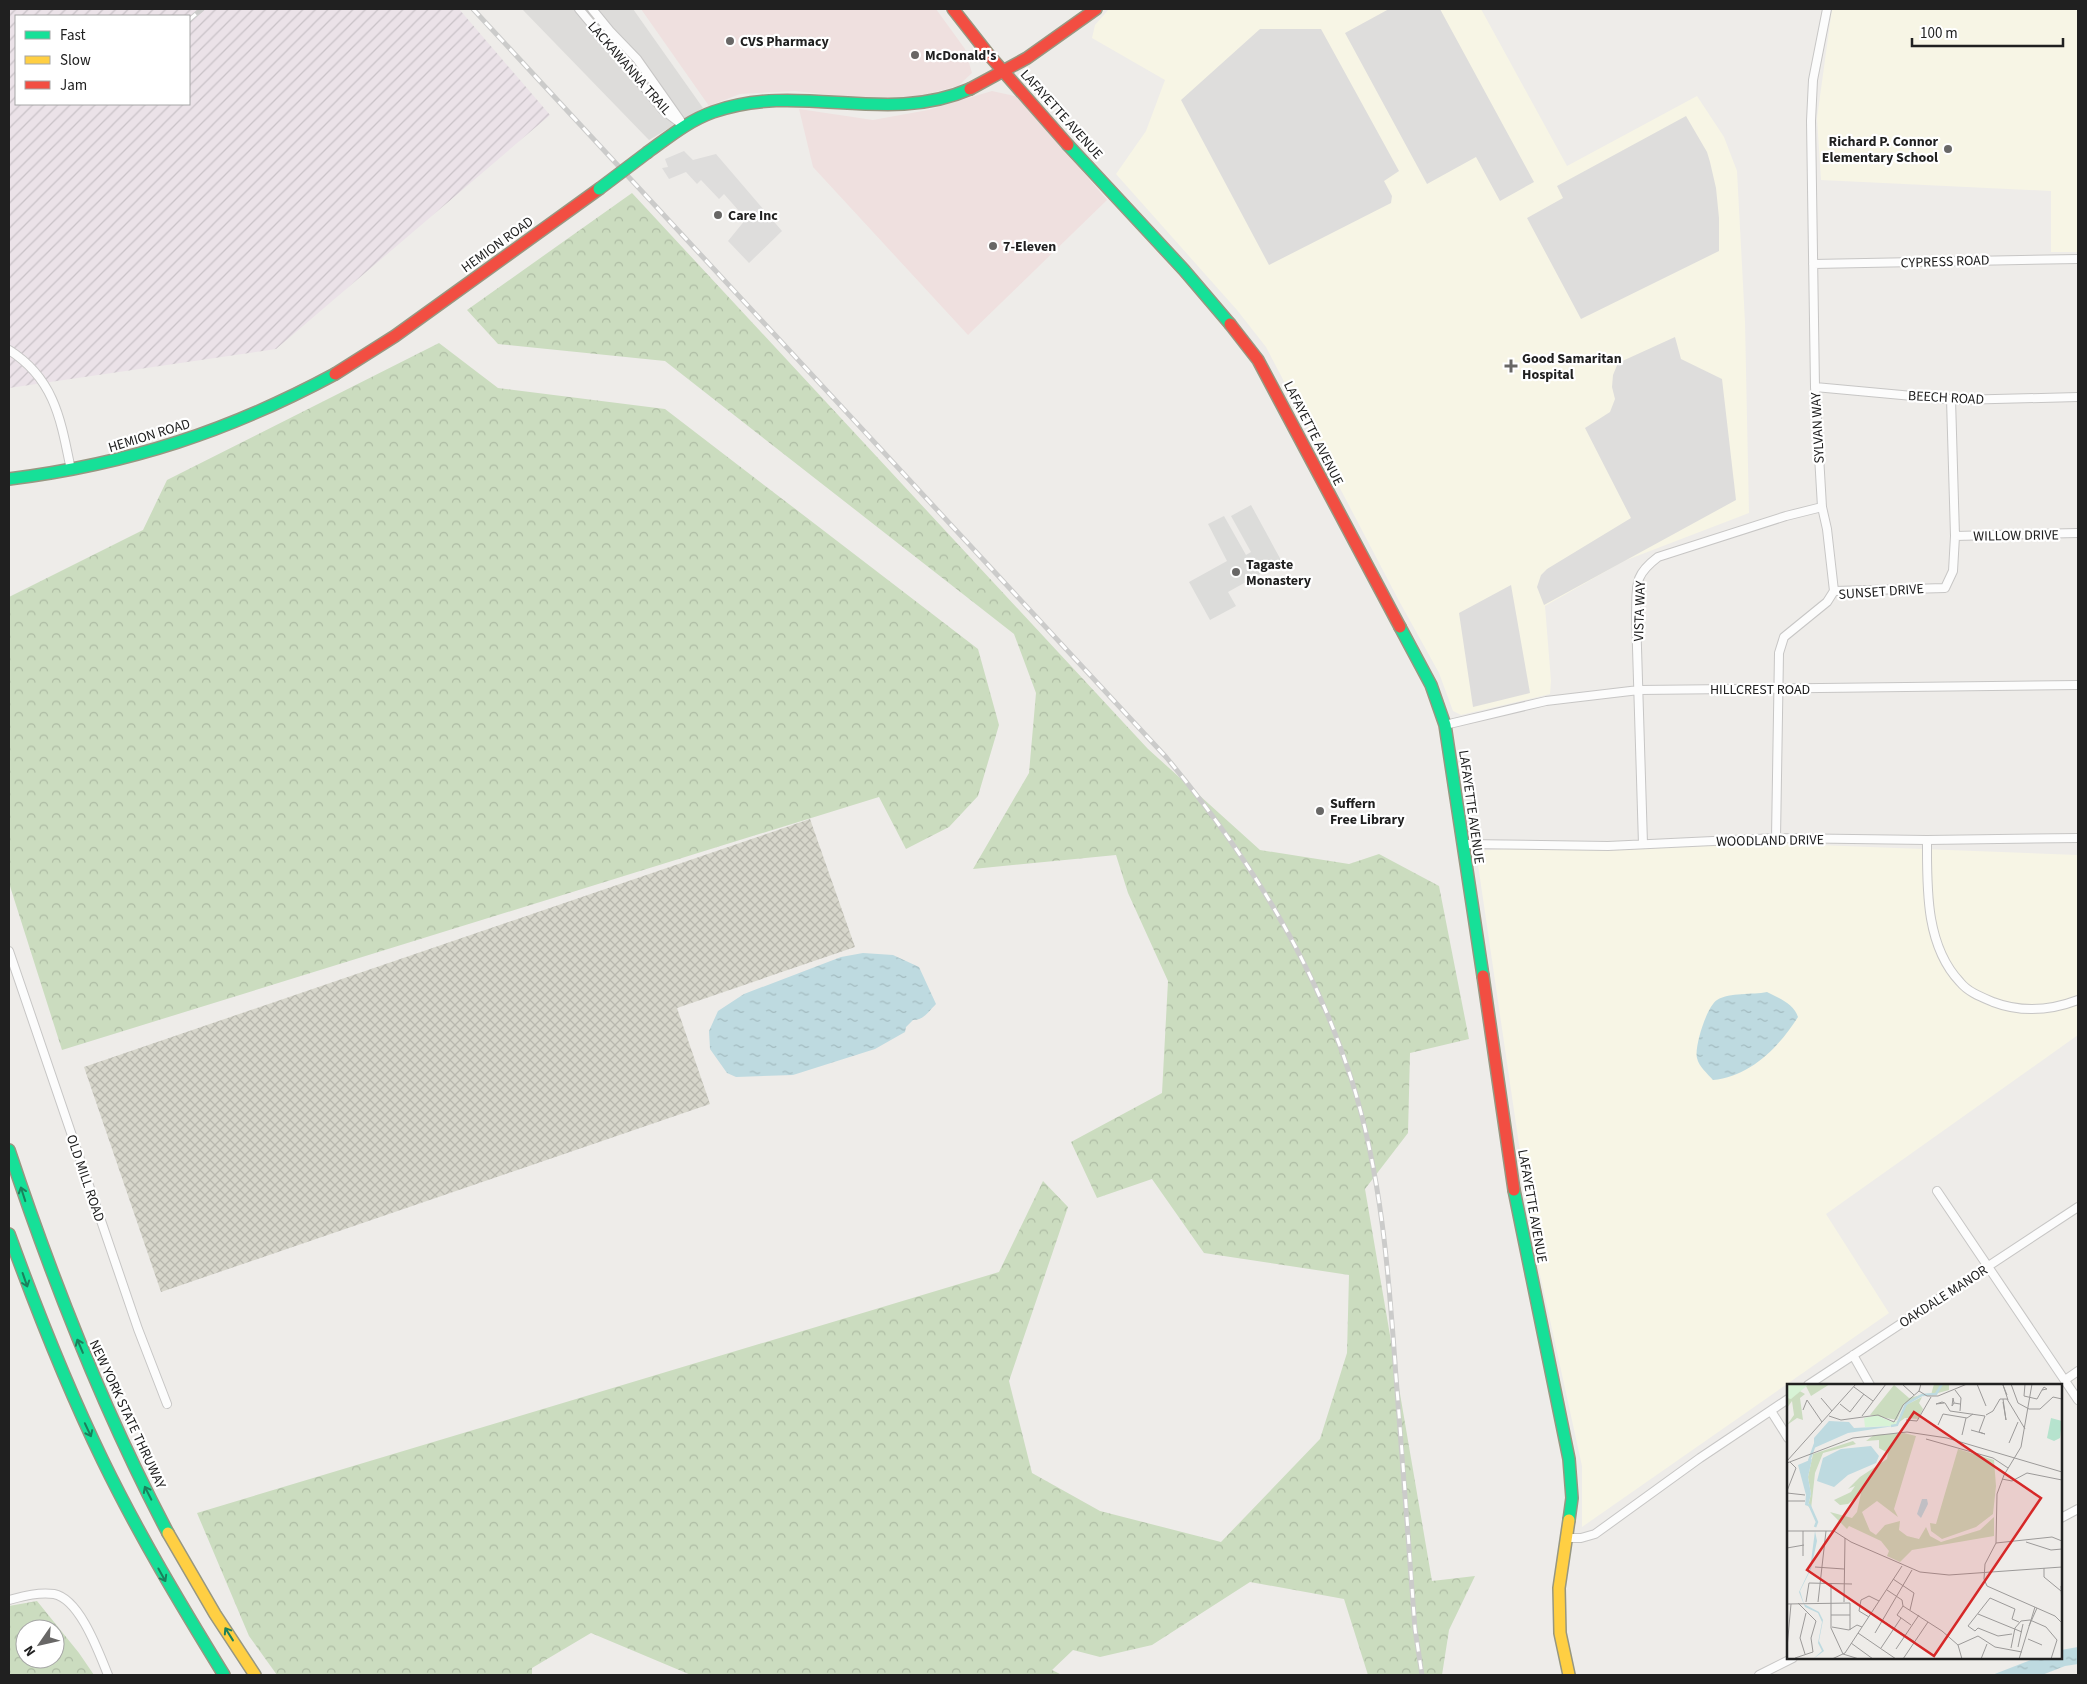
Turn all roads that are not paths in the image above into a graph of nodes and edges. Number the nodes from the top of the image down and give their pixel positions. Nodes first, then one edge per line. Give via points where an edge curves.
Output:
1 (579, 9) edge
2 (592, 9) edge
3 (953, 9) edge
4 (1096, 9) edge
5 (1827, 9) edge
6 (1005, 73) junction
7 (684, 126) junction
8 (2078, 259) edge
9 (1813, 264) junction
10 (9, 350) edge
11 (1815, 387) junction
12 (2078, 397) edge
13 (1951, 399) junction
14 (71, 470) junction
15 (9, 479) edge
16 (1822, 507) junction
17 (2078, 533) edge
18 (1955, 536) junction
19 (1834, 591) junction
20 (2078, 686) edge
21 (1779, 689) junction
22 (1639, 690) junction
23 (1445, 725) junction
24 (1776, 838) junction
25 (2078, 838) edge
26 (1927, 840) junction
27 (1462, 844) junction
28 (1643, 844) junction
29 (9, 951) edge
30 (2078, 1000) edge
31 (9, 1150) edge
32 (1937, 1191) dead end
33 (2078, 1207) edge
34 (9, 1234) edge
35 (1988, 1267) junction
36 (1853, 1355) junction
37 (2078, 1371) edge
38 (2065, 1380) junction
39 (1810, 1384) edge
40 (1869, 1384) edge
41 (1787, 1400) edge
42 (2078, 1400) edge
43 (167, 1404) dead end
44 (1771, 1411) junction
45 (1787, 1436) edge
46 (2078, 1509) edge
47 (2062, 1517) edge
48 (1566, 1538) junction
49 (9, 1600) edge
50 (1791, 1659) edge
51 (108, 1675) edge
52 (224, 1675) edge
53 (255, 1675) edge
54 (1569, 1675) edge
55 (1759, 1675) edge

1 - 7 street, LACKAWANNA TRAIL via 663,110
2 - 7 street, LACKAWANNA TRAIL via 637,59
3 - 6 main road, LAFAYETTE AVENUE via 992,61
4 - 6 main road, HEMION ROAD
5 - 9 street, SYLVAN WAY via 1813,80
6 - 7 main road, HEMION ROAD via 961,93 916,104 889,106 788,99 764,101 709,114
6 - 23 main road, LAFAYETTE AVENUE via 1040,116 1230,322 1258,360 1376,585 1414,650
7 - 14 main road, HEMION ROAD, bridge via 383,345 328,378 233,424 123,460
8 - 9 street, CYPRESS ROAD
9 - 11 street, SYLVAN WAY
10 - 14 street via 43,380 64,431
11 - 13 street, BEECH ROAD
11 - 16 street, SYLVAN WAY
12 - 13 street, BEECH ROAD
13 - 18 street, SUNSET DRIVE
14 - 15 main road, HEMION ROAD
16 - 19 street, SYLVAN WAY
16 - 22 street, VISTA WAY via 1658,557 1643,569 1637,584
17 - 18 street, WILLOW DRIVE
18 - 19 street, SUNSET DRIVE via 1953,571 1945,588
19 - 21 street, SUNSET DRIVE via 1827,602 1784,637 1779,653
20 - 21 street, HILLCREST ROAD
21 - 22 street, HILLCREST ROAD
21 - 24 street, SUNSET DRIVE
22 - 23 street, HILLCREST ROAD via 1546,701
22 - 28 street, VISTA WAY
23 - 27 main road, LAFAYETTE AVENUE
24 - 26 street, WOODLAND DRIVE
24 - 28 street, WOODLAND DRIVE
25 - 26 street, WOODLAND DRIVE
26 - 30 street via 1929,905 1934,930 1945,962 1960,983 1978,996 2007,1007 2031,1011 2060,1007
27 - 28 street, WOODLAND DRIVE
27 - 48 main road, LAFAYETTE AVENUE via 1516,1202 1569,1459 1572,1498
29 - 43 street, OLD MILL ROAD
53 -> 31 main road, NEW YORK STATE THRUWAY via 190,1571 115,1426 52,1278
32 - 35 street
33 - 35 street, OAKDALE MANOR
34 -> 52 main road via 47,1338 96,1446 167,1584
35 - 36 street, OAKDALE MANOR
35 - 38 street
36 - 39 street, OAKDALE MANOR
36 - 40 street
37 - 38 street
38 - 42 street
41 - 44 street
44 - 45 street
44 - 48 street via 1595,1534
46 - 47 street
48 - 54 main road, LAFAYETTE AVENUE via 1559,1588 1560,1634
49 - 51 street via 33,1594 56,1594 75,1607
50 - 55 street

